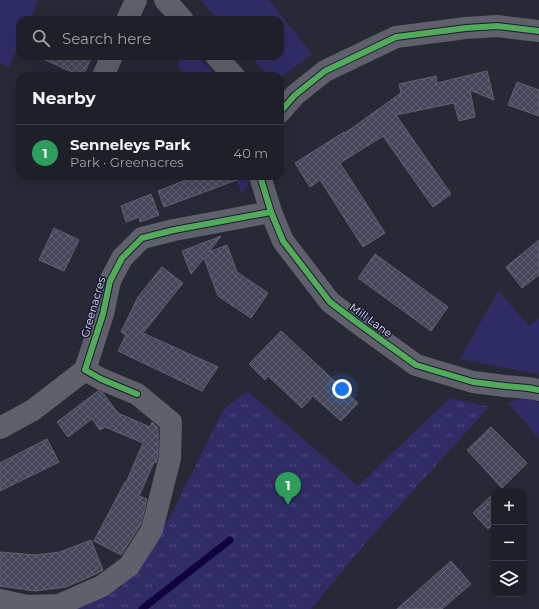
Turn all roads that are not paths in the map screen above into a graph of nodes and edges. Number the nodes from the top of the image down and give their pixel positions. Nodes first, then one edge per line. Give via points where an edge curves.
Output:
1 (136, 0) edge
2 (165, 0) edge
3 (129, 16) edge
4 (179, 16) edge
5 (539, 31) edge
6 (110, 60) edge
7 (220, 60) edge
8 (105, 72) edge
9 (230, 72) edge
10 (284, 107) edge
11 (261, 180) edge
12 (271, 212) junction
13 (85, 370) junction
14 (539, 390) edge
15 (0, 428) edge
16 (0, 600) edge

1 - 3 street
2 - 4 street
5 - 10 street via 497,26 396,37 325,71 295,95
6 - 8 street
7 - 9 street
11 - 12 street, Mill Lane
12 - 13 street, Greenacres via 142,238 122,258 110,280 103,314
12 - 14 street, Mill Lane via 283,241 330,302 416,365 473,382
13 - 15 street via 33,410
13 - 16 street via 137,394 171,422 170,458 152,530 129,566 102,586 59,605 28,606

